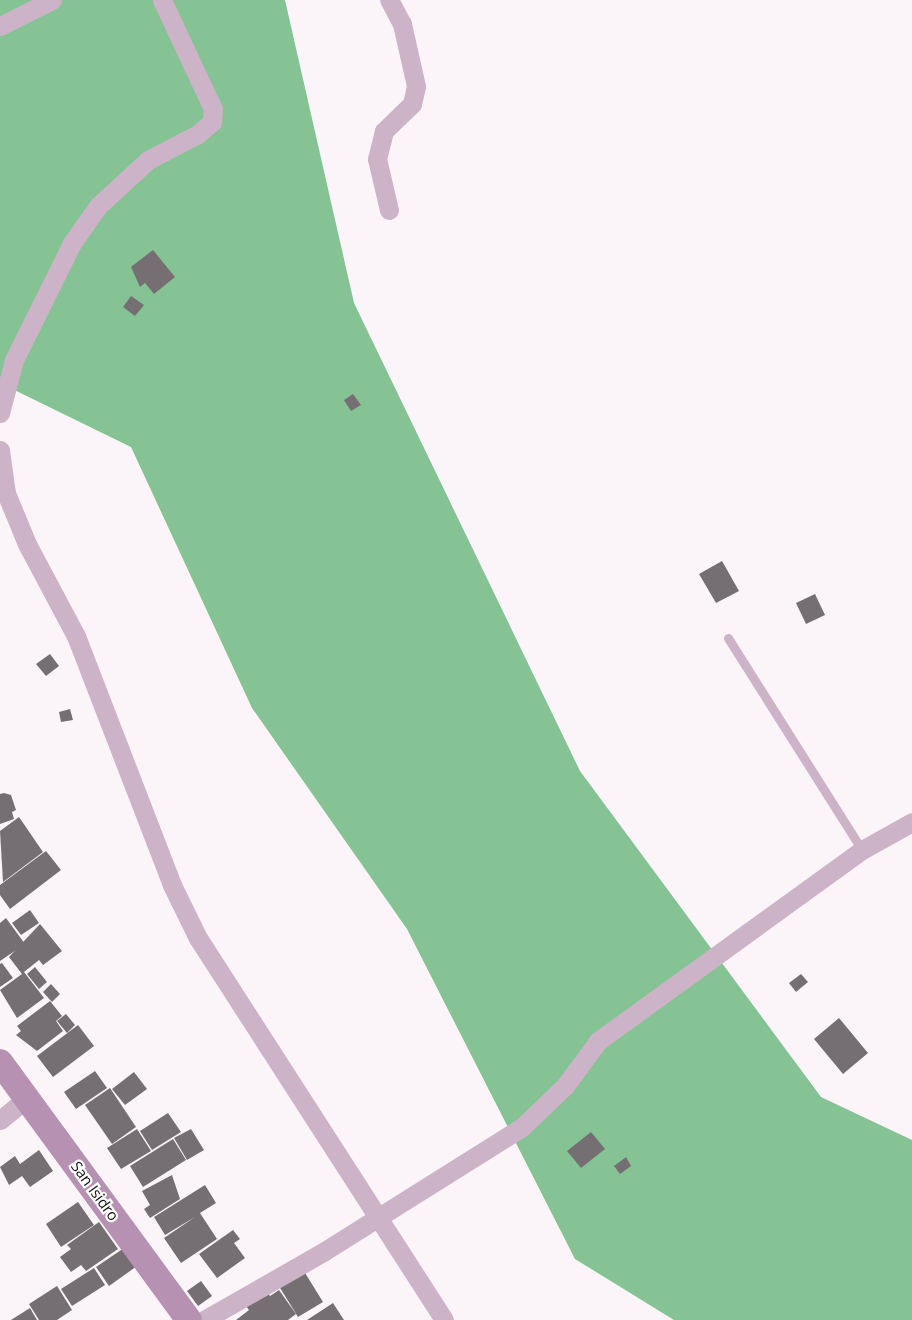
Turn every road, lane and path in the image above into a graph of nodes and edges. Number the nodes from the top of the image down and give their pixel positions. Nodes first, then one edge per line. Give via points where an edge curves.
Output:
1 (52, 0) edge
2 (162, 0) edge
3 (389, 0) edge
4 (0, 26) edge
5 (389, 210) dead end
6 (0, 414) edge
7 (0, 450) edge
8 (728, 638) dead end
9 (912, 822) edge
10 (862, 850) junction
11 (0, 1062) edge
12 (27, 1098) junction
13 (0, 1120) edge
14 (375, 1219) junction
15 (188, 1320) edge
16 (204, 1320) edge
17 (444, 1320) edge

1 - 4 street
2 - 6 street via 213,109 212,122 198,134 148,160 98,206 72,243 14,360
3 - 5 street via 402,24 416,86 412,104 384,131 377,159
7 - 14 street via 6,493 27,544 76,636 172,885 198,938
8 - 10 lane
9 - 10 street
10 - 14 street via 598,1041 565,1086 521,1128
11 - 12 street, San Isidro
12 - 13 street
12 - 15 street, San Isidro
14 - 16 street
14 - 17 street

